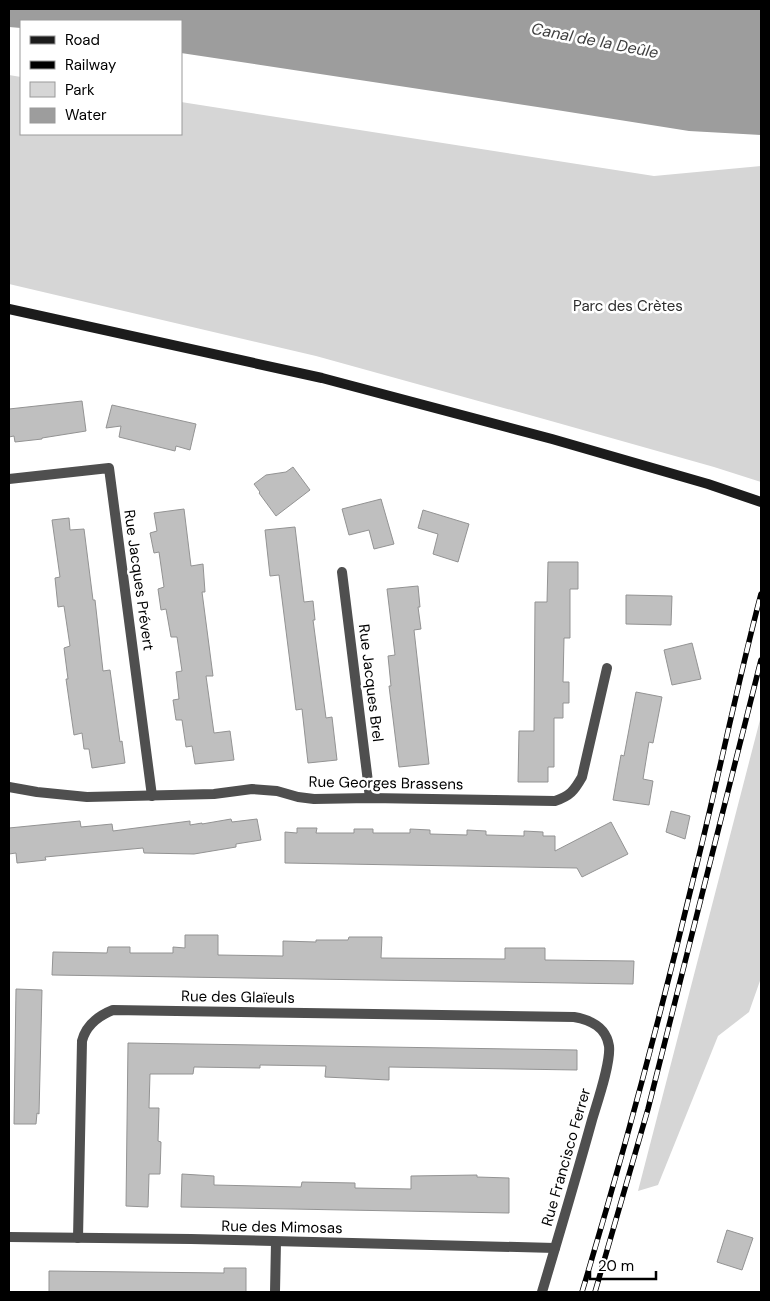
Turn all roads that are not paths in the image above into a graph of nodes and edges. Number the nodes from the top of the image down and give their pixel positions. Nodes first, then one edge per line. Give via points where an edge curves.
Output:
1 (9, 309) edge
2 (9, 479) edge
3 (761, 502) edge
4 (342, 572) dead end
5 (607, 668) dead end
6 (9, 787) edge
7 (152, 796) junction
8 (370, 798) junction
9 (602, 1031) joint
10 (9, 1237) edge
11 (78, 1238) junction
12 (276, 1242) junction
13 (555, 1248) junction
14 (275, 1292) edge
15 (542, 1292) edge

1 - 3 main road via 322,378 552,439
2 - 7 street, Rue Jacques Prévert via 109,468
4 - 8 street, Rue Jacques Brel
5 - 8 street, Rue Georges Brassens via 582,777 575,790 566,797 555,801
6 - 7 street, Rue Georges Brassens via 87,797
7 - 8 street, Rue Georges Brassens via 214,794 252,788 314,799
9 - 11 street, Rue des Glaïeuls via 594,1023 574,1018 113,1010 90,1025 82,1041
9 - 13 street, Rue Francisco Ferrer via 609,1048 608,1059
10 - 11 street, Rue des Mimosas
11 - 12 street, Rue des Mimosas
12 - 13 street, Rue des Mimosas
12 - 14 street
13 - 15 street, Rue Francisco Ferrer

